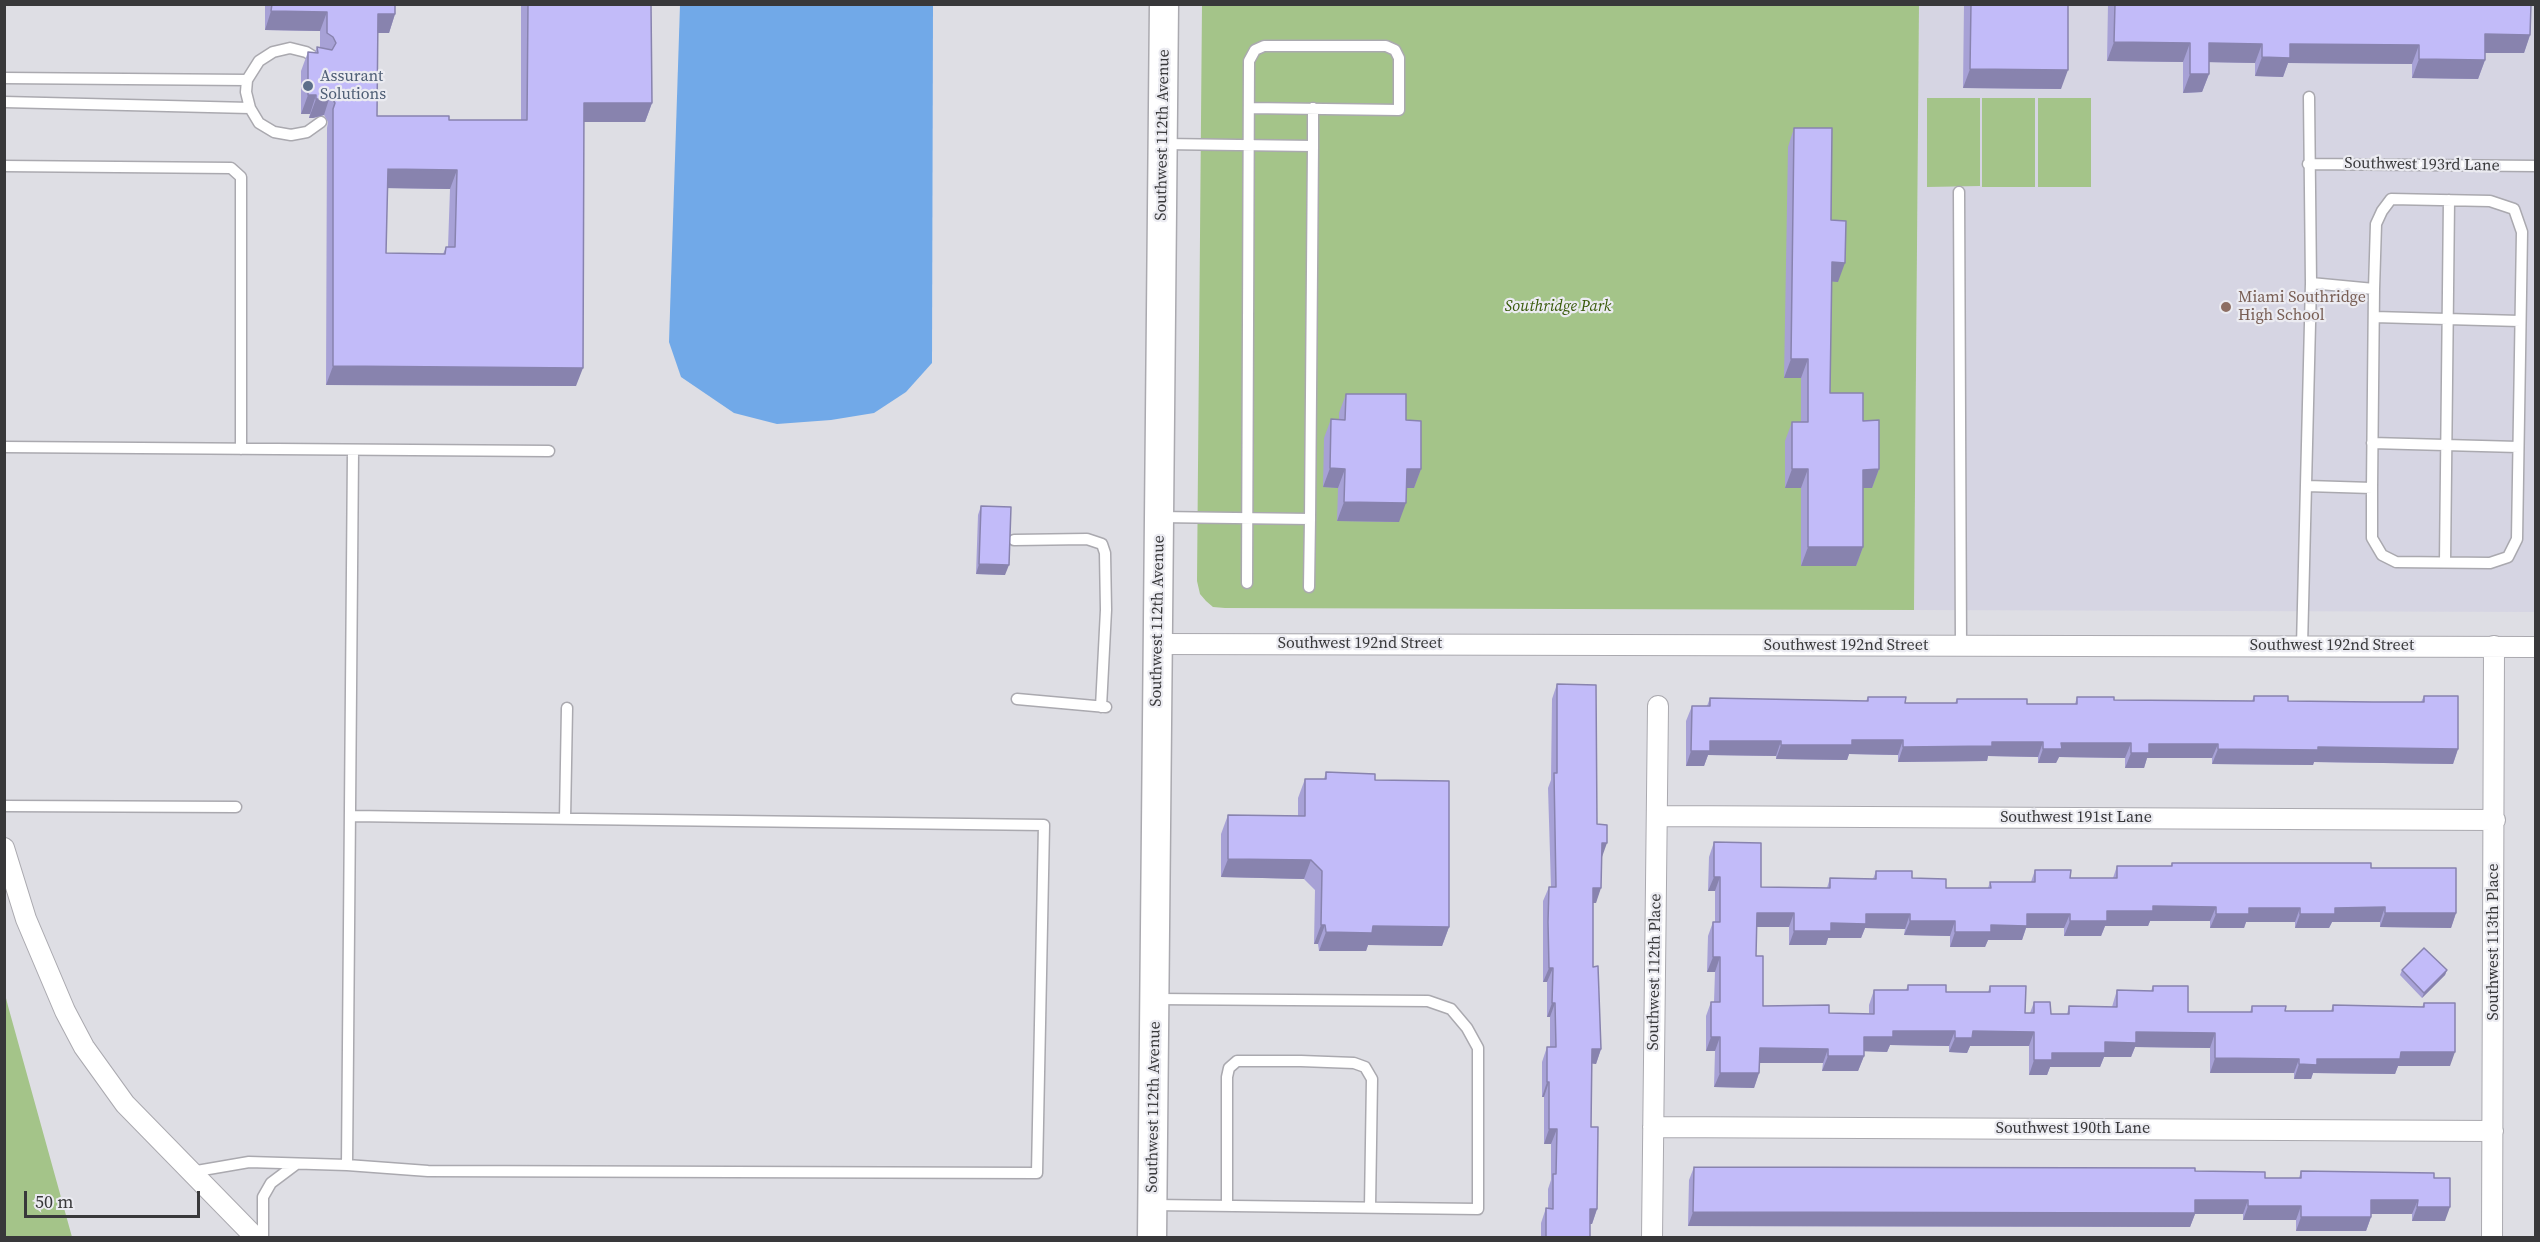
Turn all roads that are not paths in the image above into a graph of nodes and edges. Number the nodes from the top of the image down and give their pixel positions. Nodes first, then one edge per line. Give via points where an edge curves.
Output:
1 (1164, 4) edge
2 (322, 62) edge
3 (4, 78) edge
4 (248, 80) junction
5 (2309, 97) dead end
6 (4, 102) edge
7 (250, 108) junction
8 (1249, 108) junction
9 (1313, 108) junction
10 (321, 122) edge
11 (1163, 144) junction
12 (1251, 145) junction
13 (1313, 146) junction
14 (2308, 164) junction
15 (4, 166) edge
16 (2535, 166) edge
17 (1959, 192) dead end
18 (2448, 201) junction
19 (2312, 283) junction
20 (2374, 289) junction
21 (2374, 317) junction
22 (2448, 319) junction
23 (2520, 321) junction
24 (2372, 443) junction
25 (2446, 445) junction
26 (4, 447) edge
27 (2518, 447) junction
28 (241, 449) junction
29 (353, 451) junction
30 (549, 451) dead end
31 (2307, 486) junction
32 (2372, 488) junction
33 (1159, 517) junction
34 (1248, 519) junction
35 (1310, 519) junction
36 (1014, 540) dead end
37 (2445, 562) junction
38 (1247, 583) dead end
39 (1309, 587) dead end
40 (1157, 644) junction
41 (1960, 646) junction
42 (2302, 646) junction
43 (2494, 646) junction
44 (2535, 647) edge
45 (1017, 699) dead end
46 (1658, 706) dead end
47 (567, 708) dead end
48 (4, 806) edge
49 (236, 807) dead end
50 (350, 816) junction
51 (1657, 816) junction
52 (565, 819) junction
53 (2495, 820) junction
54 (4, 848) edge
55 (1155, 999) junction
56 (1653, 1127) junction
57 (2493, 1131) junction
58 (295, 1165) junction
59 (346, 1165) junction
60 (191, 1172) junction
61 (1153, 1204) junction
62 (1227, 1205) junction
63 (1370, 1207) junction
64 (256, 1238) edge
65 (263, 1238) edge
66 (1152, 1238) edge
67 (1652, 1238) edge
68 (2492, 1238) edge

1 - 11 street, Southwest 112th Avenue
2 - 4 lane via 290,48 273,52 259,61
3 - 4 lane
4 - 7 lane
5 - 14 lane
6 - 7 lane
7 - 10 lane via 259,123 274,132 307,132
8 - 9 lane
8 - 9 lane via 1249,61 1255,50 1264,46 1386,46 1395,50 1400,58 1399,110
8 - 12 lane
9 - 13 lane
11 - 12 lane
11 - 33 street, Southwest 112th Avenue
12 - 13 lane
12 - 34 lane
13 - 35 lane
14 - 16 lane, Southwest 193rd Lane
14 - 19 lane
15 - 28 lane via 231,168 241,177
17 - 41 lane
18 - 20 lane via 2391,200 2386,205 2376,224
18 - 22 lane
18 - 23 lane via 2490,201 2514,209 2522,232
19 - 20 lane
19 - 31 lane
20 - 21 lane
21 - 22 lane
21 - 24 lane
22 - 23 lane
22 - 25 lane
23 - 27 lane
24 - 25 lane
24 - 32 lane
25 - 27 lane
25 - 37 lane
26 - 28 lane
27 - 37 lane via 2517,539 2508,557 2490,563
28 - 29 lane
29 - 30 lane
29 - 50 lane
31 - 32 lane
31 - 42 lane
32 - 37 lane via 2372,538 2382,555 2396,562
33 - 34 lane
33 - 40 street, Southwest 112th Avenue
34 - 35 lane
34 - 38 lane
35 - 39 lane
36 - 45 lane via 1087,539 1102,544 1105,553 1103,707
40 - 41 street, Southwest 192nd Street
40 - 55 street, Southwest 112th Avenue
41 - 42 street, Southwest 192nd Street
42 - 43 street, Southwest 192nd Street
43 - 44 street, Southwest 192nd Street
43 - 53 street, Southwest 113th Place
46 - 51 street, Southwest 112th Place
47 - 52 lane
48 - 49 lane
50 - 52 lane
50 - 59 lane
51 - 53 street, Southwest 191st Lane
51 - 56 street, Southwest 112th Place
52 - 59 lane via 1044,825 1037,1173 428,1171
53 - 57 street, Southwest 113th Place
54 - 60 street via 30,928 84,1047 125,1104
55 - 61 street, Southwest 112th Avenue
55 - 63 lane via 1428,1001 1451,1009 1478,1048 1478,1209
56 - 57 street, Southwest 190th Lane
56 - 67 street, Southwest 112th Place
57 - 68 street, Southwest 113th Place
58 - 59 lane
58 - 60 lane via 249,1162
58 - 65 lane via 271,1183 263,1197
60 - 64 street
61 - 62 lane
61 - 66 street, Southwest 112th Avenue
62 - 63 lane
62 - 63 lane via 1229,1068 1237,1061 1301,1061 1354,1063 1365,1067 1372,1079

